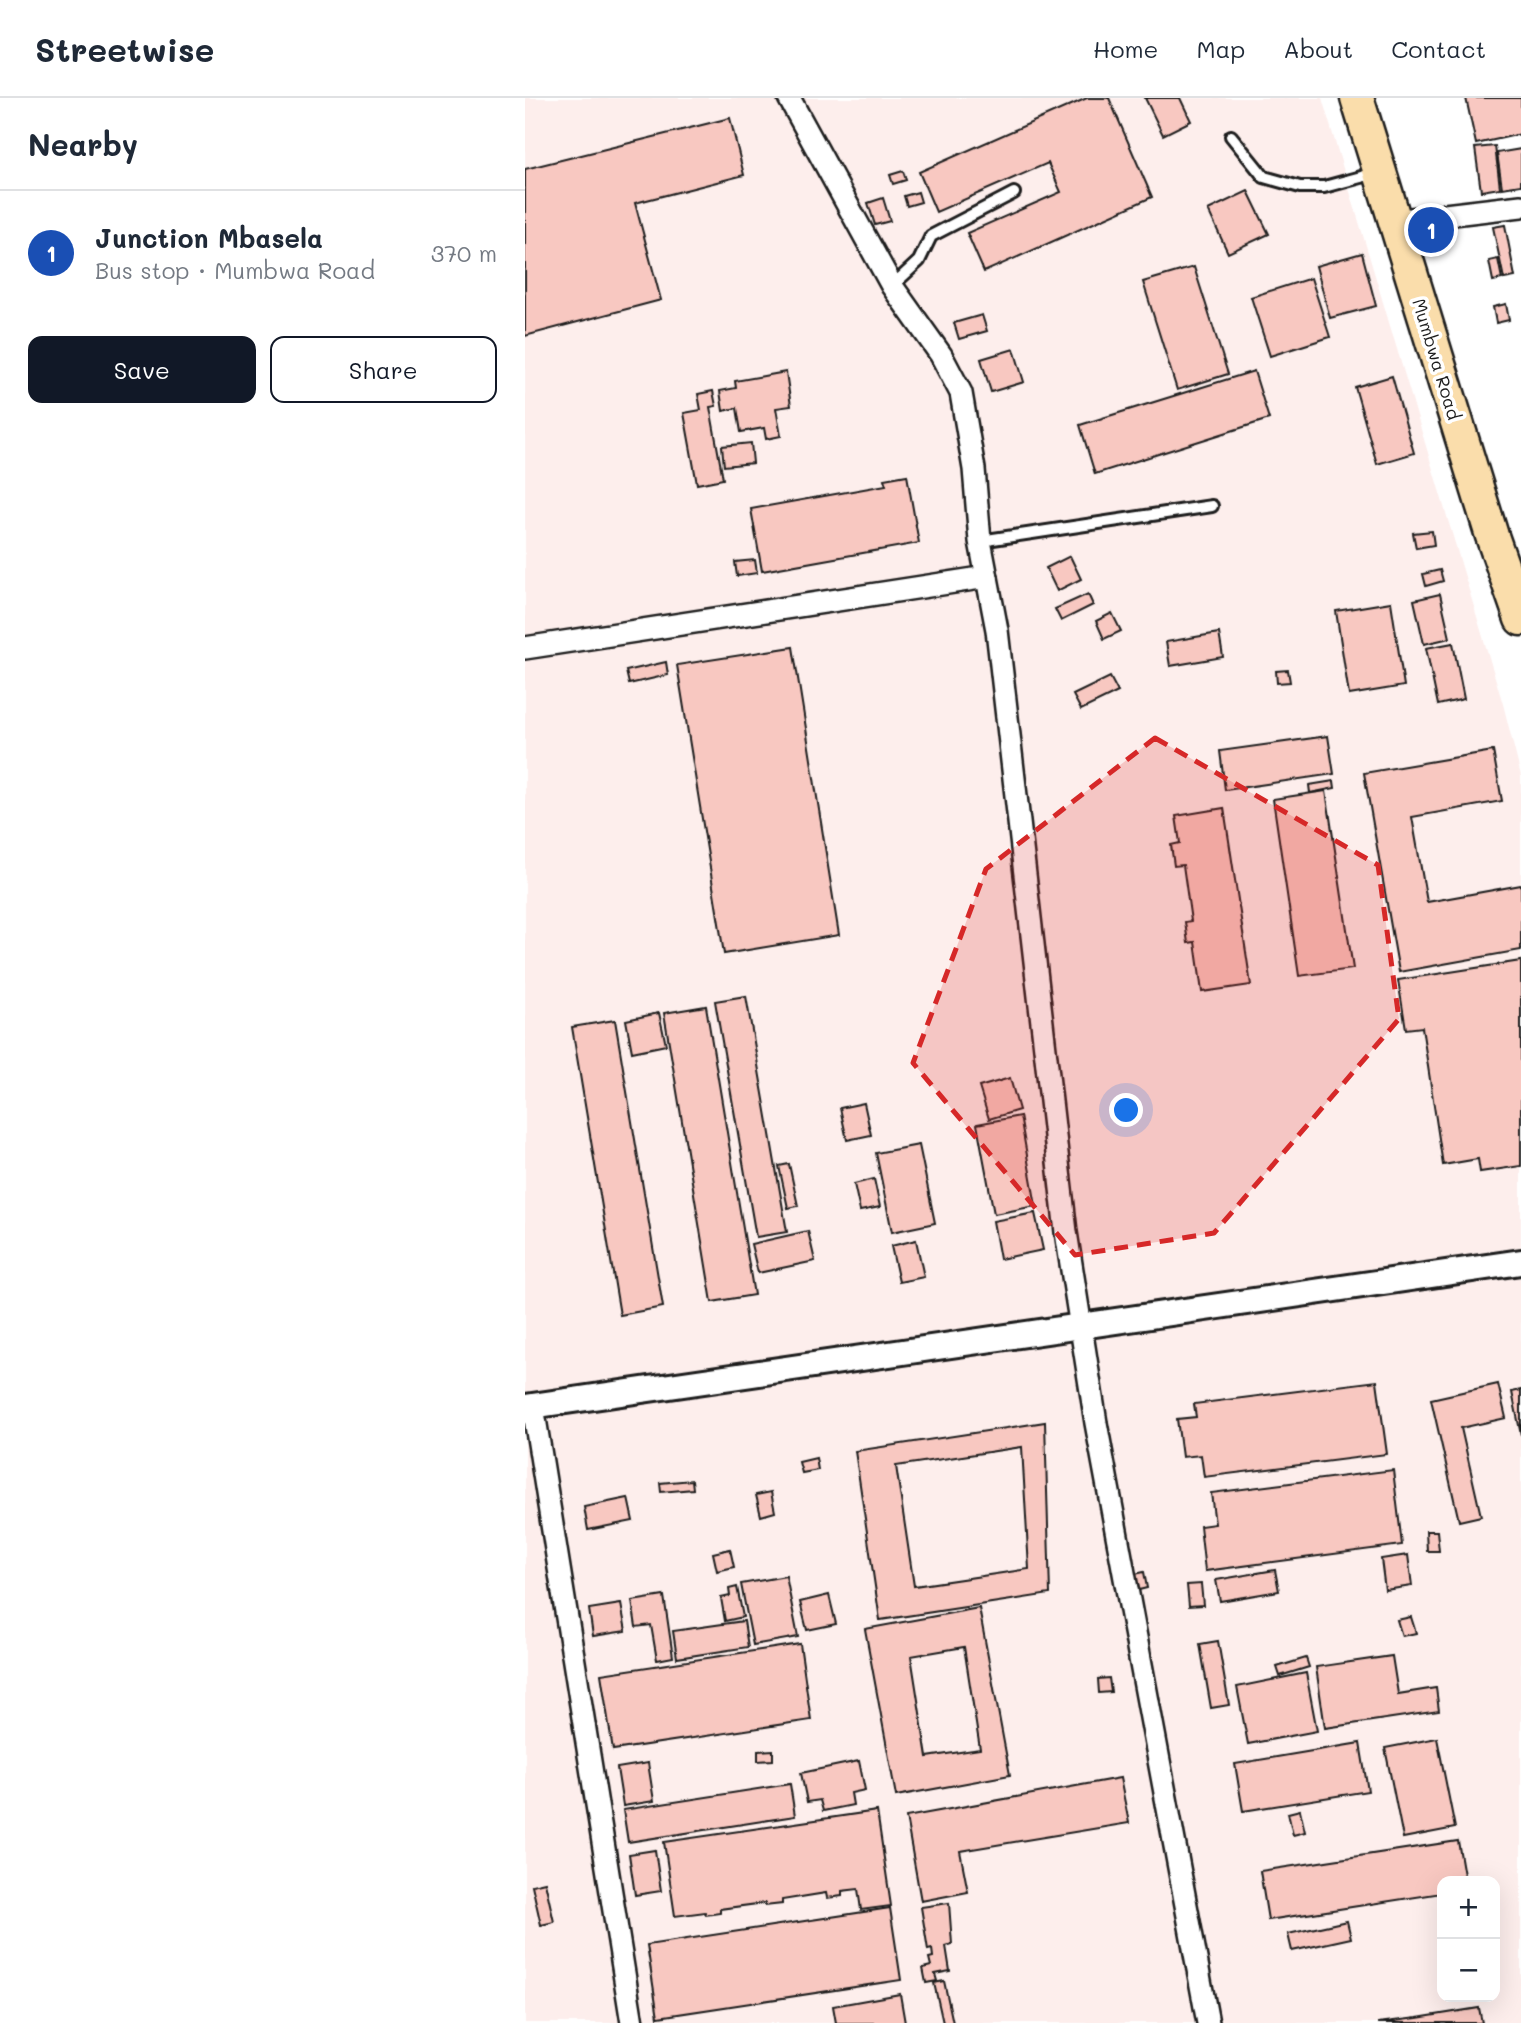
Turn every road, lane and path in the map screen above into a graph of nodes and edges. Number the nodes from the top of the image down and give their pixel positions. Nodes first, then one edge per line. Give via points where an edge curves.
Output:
1 (789, 98) edge
2 (1357, 98) edge
3 (1376, 98) edge
4 (1231, 136) dead end
5 (1379, 172) junction
6 (1014, 193) dead end
7 (1521, 206) edge
8 (1403, 219) junction
9 (892, 286) junction
10 (1212, 506) dead end
11 (981, 541) junction
12 (1521, 561) edge
13 (987, 577) junction
14 (1521, 619) edge
15 (525, 648) edge
16 (1521, 1262) edge
17 (1081, 1328) junction
18 (529, 1406) edge
19 (632, 2023) edge
20 (1208, 2023) edge

1 - 9 street
2 - 5 main road, Mumbwa Road
3 - 8 main road, Mumbwa Road
4 - 5 lane via 1264,177 1300,187 1324,187
5 - 8 main road, Mumbwa Road
6 - 9 lane via 932,236 919,261
7 - 8 street
8 - 12 main road, Mumbwa Road
8 - 14 main road, Mumbwa Road via 1492,536
9 - 11 street via 941,355 961,393
10 - 11 lane
11 - 13 street
13 - 15 street
13 - 17 street
16 - 17 street
17 - 18 street
17 - 20 street
18 - 19 street

